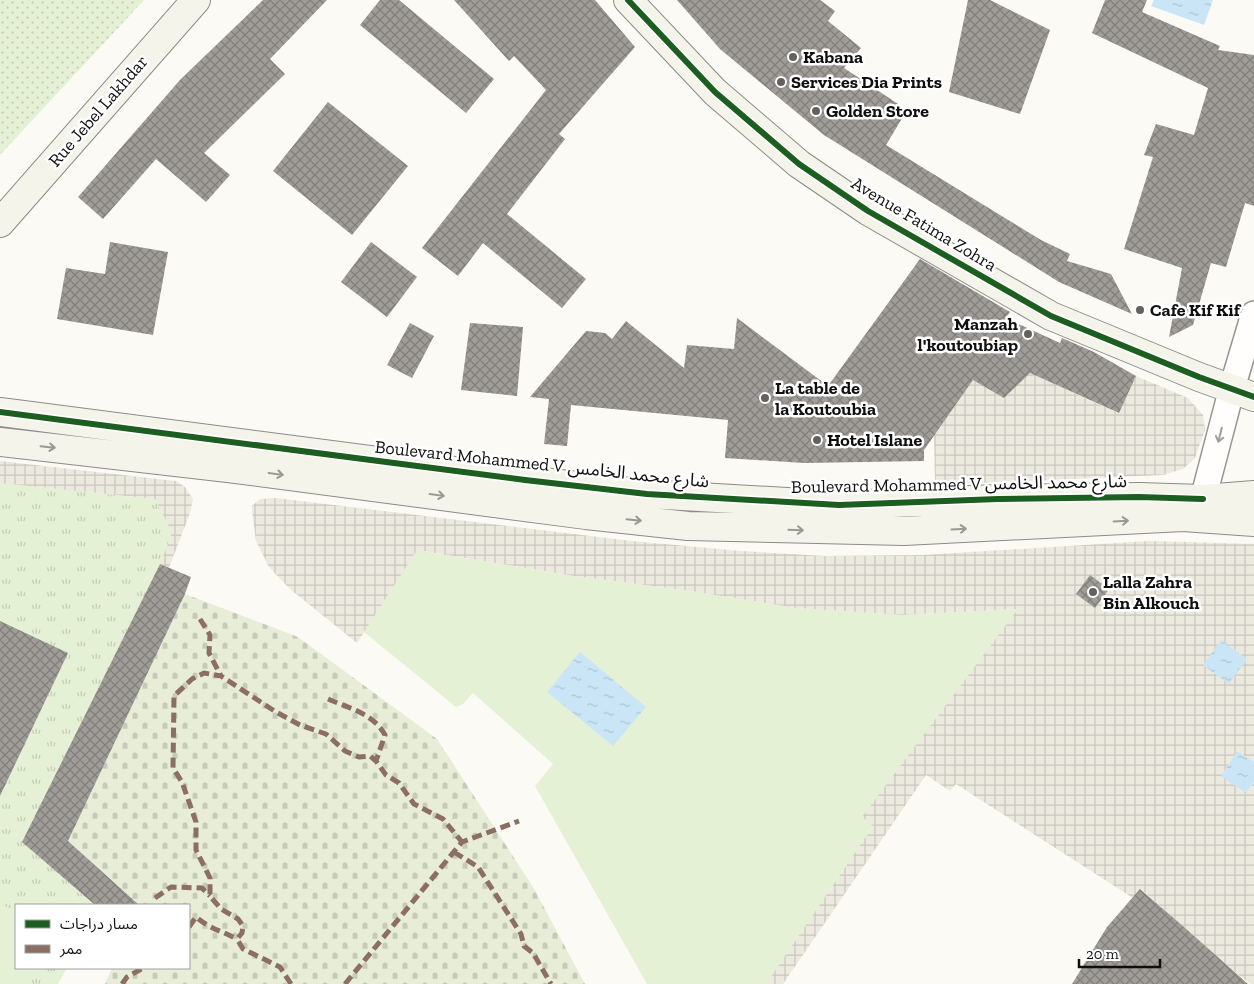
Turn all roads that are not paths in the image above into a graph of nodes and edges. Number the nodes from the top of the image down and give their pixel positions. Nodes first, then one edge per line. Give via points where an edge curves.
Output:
1 (196, 0) edge
2 (628, 0) edge
3 (0, 223) edge
4 (1254, 314) edge
5 (1243, 392) edge
6 (0, 412) edge
7 (0, 442) edge
8 (1254, 495) edge
9 (1203, 499) junction
10 (1254, 522) edge

1 - 3 main road, Rue Jebel Lakhdar
2 - 5 main road, Avenue Fatima Zohra via 715,92 799,164 868,211 1050,316
4 - 5 street
5 -> 9 street
6 - 9 main road, Boulevard Mohammed V شارع محمد الخامس via 647,494 839,505 998,499
7 -> 10 main road via 688,526 904,531 1183,517
8 - 9 main road, Boulevard Mohammed V شارع محمد الخامس

